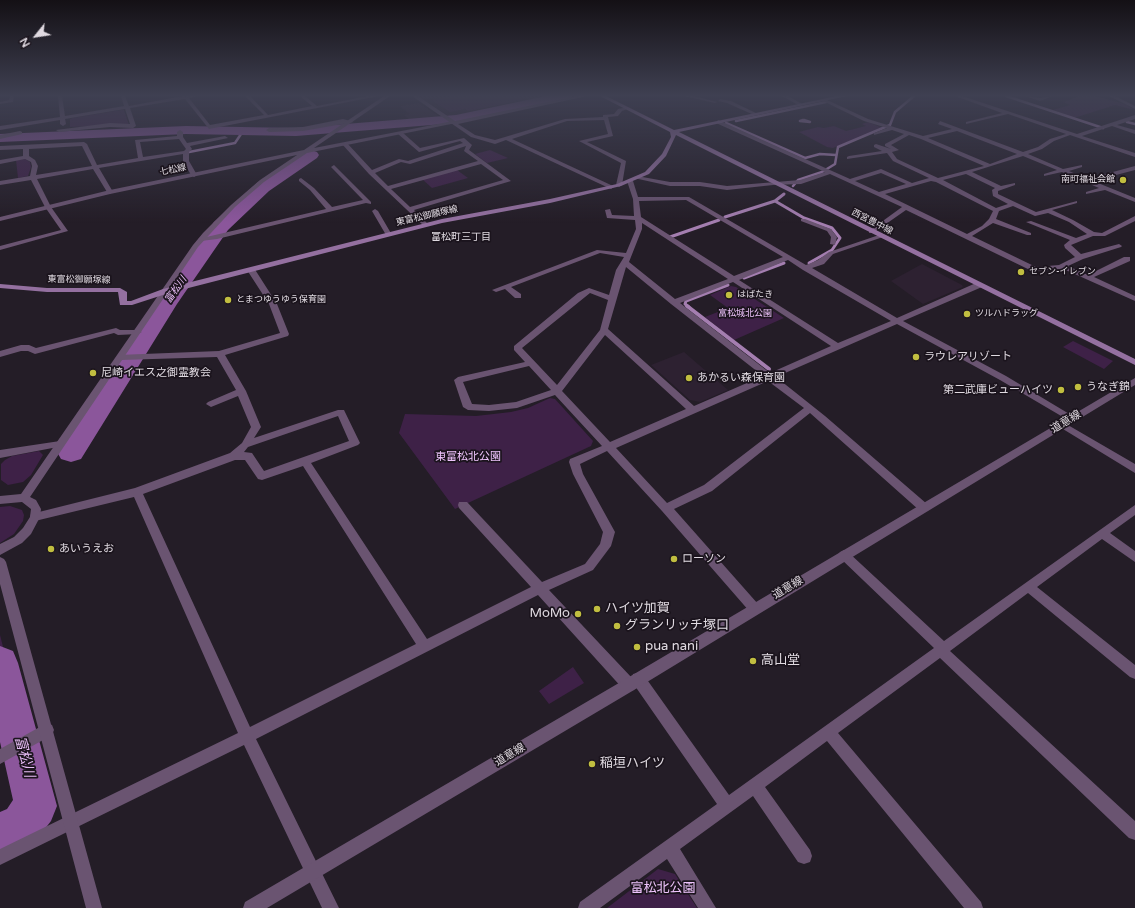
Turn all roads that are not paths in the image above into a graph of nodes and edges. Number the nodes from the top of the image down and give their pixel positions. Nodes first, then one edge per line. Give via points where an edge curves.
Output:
1 (155, 138) edge
2 (182, 138) edge
3 (223, 138) edge
4 (327, 138) edge
5 (373, 138) edge
6 (406, 138) edge
7 (482, 138) edge
8 (595, 138) edge
9 (673, 138) edge
10 (685, 138) edge
11 (754, 138) edge
12 (900, 138) edge
13 (922, 138) edge
14 (979, 138) edge
15 (1058, 138) edge
16 (1083, 138) edge
17 (461, 139) joint
18 (508, 139) joint
19 (345, 144) junction
20 (466, 144) junction
21 (186, 145) junction
22 (876, 146) dead end
23 (30, 147) junction
24 (0, 148) edge
25 (307, 151) junction
26 (887, 151) junction
27 (186, 152) junction
28 (1023, 154) junction
29 (1135, 155) edge
30 (26, 157) junction
31 (849, 158) dead end
32 (141, 159) junction
33 (0, 162) edge
34 (481, 162) junction
35 (990, 166) junction
36 (1080, 166) dead end
37 (95, 167) junction
38 (334, 167) dead end
39 (1135, 168) edge
40 (1064, 170) junction
41 (827, 171) junction
42 (967, 172) junction
43 (371, 173) junction
44 (194, 175) junction
45 (1046, 175) dead end
46 (33, 177) junction
47 (301, 180) dead end
48 (634, 180) junction
49 (937, 180) junction
50 (1089, 180) junction
51 (850, 181) junction
52 (0, 183) edge
53 (773, 183) junction
54 (910, 184) junction
55 (1013, 184) dead end
56 (619, 185) junction
57 (611, 187) junction
58 (387, 188) junction
59 (1000, 188) junction
60 (1105, 188) junction
61 (110, 192) junction
62 (1088, 193) dead end
63 (879, 194) junction
64 (636, 199) junction
65 (1135, 200) edge
66 (1075, 202) dead end
67 (1013, 204) junction
68 (48, 207) junction
69 (906, 207) junction
70 (410, 209) junction
71 (331, 210) junction
72 (608, 210) dead end
73 (996, 210) junction
74 (375, 211) dead end
75 (1048, 211) junction
76 (638, 218) junction
77 (1135, 218) edge
78 (0, 219) edge
79 (803, 220) dead end
80 (992, 220) junction
81 (1028, 222) dead end
82 (426, 225) junction
83 (876, 234) junction
84 (1029, 234) dead end
85 (1092, 234) junction
86 (389, 235) junction
87 (968, 236) junction
88 (201, 239) junction
89 (1075, 240) junction
90 (833, 244) dead end
91 (1119, 246) dead end
92 (0, 248) edge
93 (1080, 257) junction
94 (788, 258) junction
95 (626, 259) junction
96 (1127, 259) dead end
97 (1061, 267) junction
98 (806, 268) junction
99 (251, 270) junction
100 (1089, 277) junction
101 (731, 279) junction
102 (979, 285) junction
103 (0, 286) edge
104 (506, 286) junction
105 (496, 290) dead end
106 (166, 291) junction
107 (518, 296) dead end
108 (612, 299) junction
109 (1135, 299) edge
110 (674, 302) junction
111 (897, 321) junction
112 (604, 330) junction
113 (138, 332) junction
114 (838, 347) junction
115 (0, 354) edge
116 (220, 354) junction
117 (120, 357) junction
118 (1135, 362) edge
119 (531, 363) junction
120 (769, 377) junction
121 (1135, 381) edge
122 (241, 391) junction
123 (557, 391) junction
124 (211, 404) dead end
125 (809, 409) junction
126 (693, 410) junction
127 (1066, 421) junction
128 (60, 444) junction
129 (245, 445) junction
130 (609, 447) junction
131 (0, 454) edge
132 (234, 456) junction
133 (305, 461) junction
134 (1135, 469) edge
135 (137, 492) junction
136 (24, 498) junction
137 (0, 500) edge
138 (463, 505) dead end
139 (923, 506) junction
140 (666, 508) junction
141 (1135, 509) edge
142 (35, 517) junction
143 (1103, 534) junction
144 (0, 550) edge
145 (844, 555) junction
146 (1135, 557) edge
147 (0, 562) edge
148 (1029, 587) junction
149 (539, 589) junction
150 (754, 608) junction
151 (424, 646) junction
152 (942, 649) junction
153 (1135, 673) edge
154 (634, 682) junction
155 (47, 730) junction
156 (828, 732) junction
157 (247, 736) junction
158 (6, 753) edge
159 (754, 785) junction
160 (727, 805) junction
161 (71, 822) junction
162 (1135, 832) edge
163 (669, 847) junction
164 (804, 856) dead end
165 (0, 857) edge
166 (312, 872) junction
167 (94, 908) edge
168 (251, 908) edge
169 (331, 908) edge
170 (586, 908) edge
171 (708, 908) edge
172 (975, 908) edge

1 - 32 street via 136,141
2 - 21 street
3 - 21 street
4 - 25 street
5 - 19 street, 七松線
6 - 17 street via 419,150
7 - 18 street via 495,142
8 - 56 street via 582,141 624,162
9 - 48 main road, 東富松御願塚線 via 664,155 647,173
10 - 53 main road, 西宮豊中線
11 - 41 street
12 - 26 street via 887,146 896,150
13 - 35 street
14 - 28 street
15 - 28 street
16 - 29 street
17 - 20 street
18 - 57 street
19 - 25 street, 七松線
19 - 43 street
20 - 34 street via 469,145 466,150
20 - 43 street via 408,163 401,160
21 - 27 street
22 - 26 street
23 - 24 street
23 - 30 street via 26,148
23 - 37 street via 84,144
25 - 44 street, 七松線
25 - 88 street via 245,194
26 - 31 street
26 - 49 street via 895,160
27 - 32 street
27 - 44 street via 186,162
28 - 35 street
28 - 40 street
30 - 33 street
30 - 46 street via 33,161 35,166
32 - 37 street
34 - 58 street
34 - 70 street via 508,181
35 - 42 street
36 - 40 street
37 - 46 street
37 - 61 street
38 - 71 street via 368,202
39 - 50 street
40 - 45 street
40 - 50 street
41 - 51 street
41 - 53 street via 796,182
42 - 49 street
42 - 59 street
43 - 58 street
44 - 61 street, 七松線
46 - 52 street
46 - 68 street
47 - 71 street
48 - 53 street via 727,188
48 - 56 main road, 東富松御願塚線
48 - 64 street
49 - 54 street
49 - 73 street
50 - 60 street
51 - 54 street via 881,171
51 - 63 street
53 - 83 main road, 西宮豊中線
54 - 63 street
55 - 59 street
56 - 57 main road, 東富松御願塚線
57 - 82 main road, 東富松御願塚線
58 - 70 street
59 - 67 street via 995,190 995,195
60 - 62 street
60 - 65 street
61 - 68 street, 七松線
63 - 69 street
64 - 76 street
64 - 94 street via 687,198
66 - 75 street via 1046,210
67 - 73 street
67 - 75 street via 1035,214
68 - 78 street, 七松線
68 - 92 street via 65,231
69 - 83 street
69 - 87 street
70 - 82 street
71 - 88 street
72 - 76 street via 609,217
73 - 80 street
74 - 86 street
75 - 85 street
76 - 95 street via 639,229
76 - 101 street
77 - 85 street via 1103,235
79 - 90 street via 829,230 834,237
80 - 84 street
80 - 87 street
81 - 89 street
82 - 86 main road, 東富松御願塚線
83 - 98 street via 831,253 821,262
83 - 102 main road, 西宮豊中線
85 - 89 street
86 - 99 main road, 東富松御願塚線
87 - 97 street via 1035,269
88 - 106 street
89 - 93 street via 1067,245
91 - 93 street
93 - 97 street
94 - 98 street
94 - 101 street
95 - 104 street via 599,251 563,267
95 - 108 street via 620,270
95 - 110 street
96 - 100 street
97 - 100 street
98 - 111 street
99 - 106 main road, 東富松御願塚線
99 - 116 street via 273,304 285,334
100 - 109 street
101 - 110 street
101 - 114 street
102 - 111 street
102 - 118 main road, 西宮豊中線
103 - 106 main road, 東富松御願塚線 via 47,290 120,290 123,292 123,303 126,304
104 - 105 street
104 - 107 street
106 - 113 street
108 - 112 street
108 - 119 street via 589,290 581,295 517,348
110 - 120 street
111 - 114 street
111 - 127 street via 1003,378
112 - 123 street
112 - 126 street
113 - 115 street via 118,333 116,330 35,351 21,348
113 - 117 street
114 - 120 street
116 - 117 street
116 - 122 street
117 - 128 street
119 - 123 street
119 - 123 street via 458,380 468,407 517,405
120 - 125 street
120 - 126 street
121 - 127 street, 道意線
122 - 124 street
122 - 129 street via 256,427
123 - 130 street
125 - 139 street
125 - 140 street via 708,488
126 - 130 street
127 - 134 street
127 - 139 street, 道意線
128 - 131 street
128 - 136 street
129 - 132 street
129 - 133 street via 341,412 355,443
130 - 140 street
130 - 149 street via 574,462 608,532 605,546 589,567
132 - 133 street via 248,456 262,476
132 - 135 street
133 - 151 street
135 - 142 street
135 - 157 street
136 - 137 street
136 - 142 street via 34,505
138 - 149 street
139 - 145 street, 道意線
140 - 150 street
141 - 143 street
142 - 144 street via 31,526 22,535
143 - 146 street
143 - 148 street
145 - 150 street, 道意線
145 - 152 street
147 - 155 street
148 - 152 street
148 - 153 street
149 - 151 street
149 - 154 street
150 - 154 street, 道意線
151 - 157 street
152 - 156 street
152 - 162 street
154 - 160 street
154 - 166 street, 道意線
155 - 158 street
155 - 161 street
156 - 159 street
156 - 172 street
157 - 161 street
157 - 166 street
159 - 160 street
159 - 164 street
160 - 163 street
161 - 165 street
161 - 167 street
163 - 170 street
163 - 171 street
166 - 168 street, 道意線
166 - 169 street

